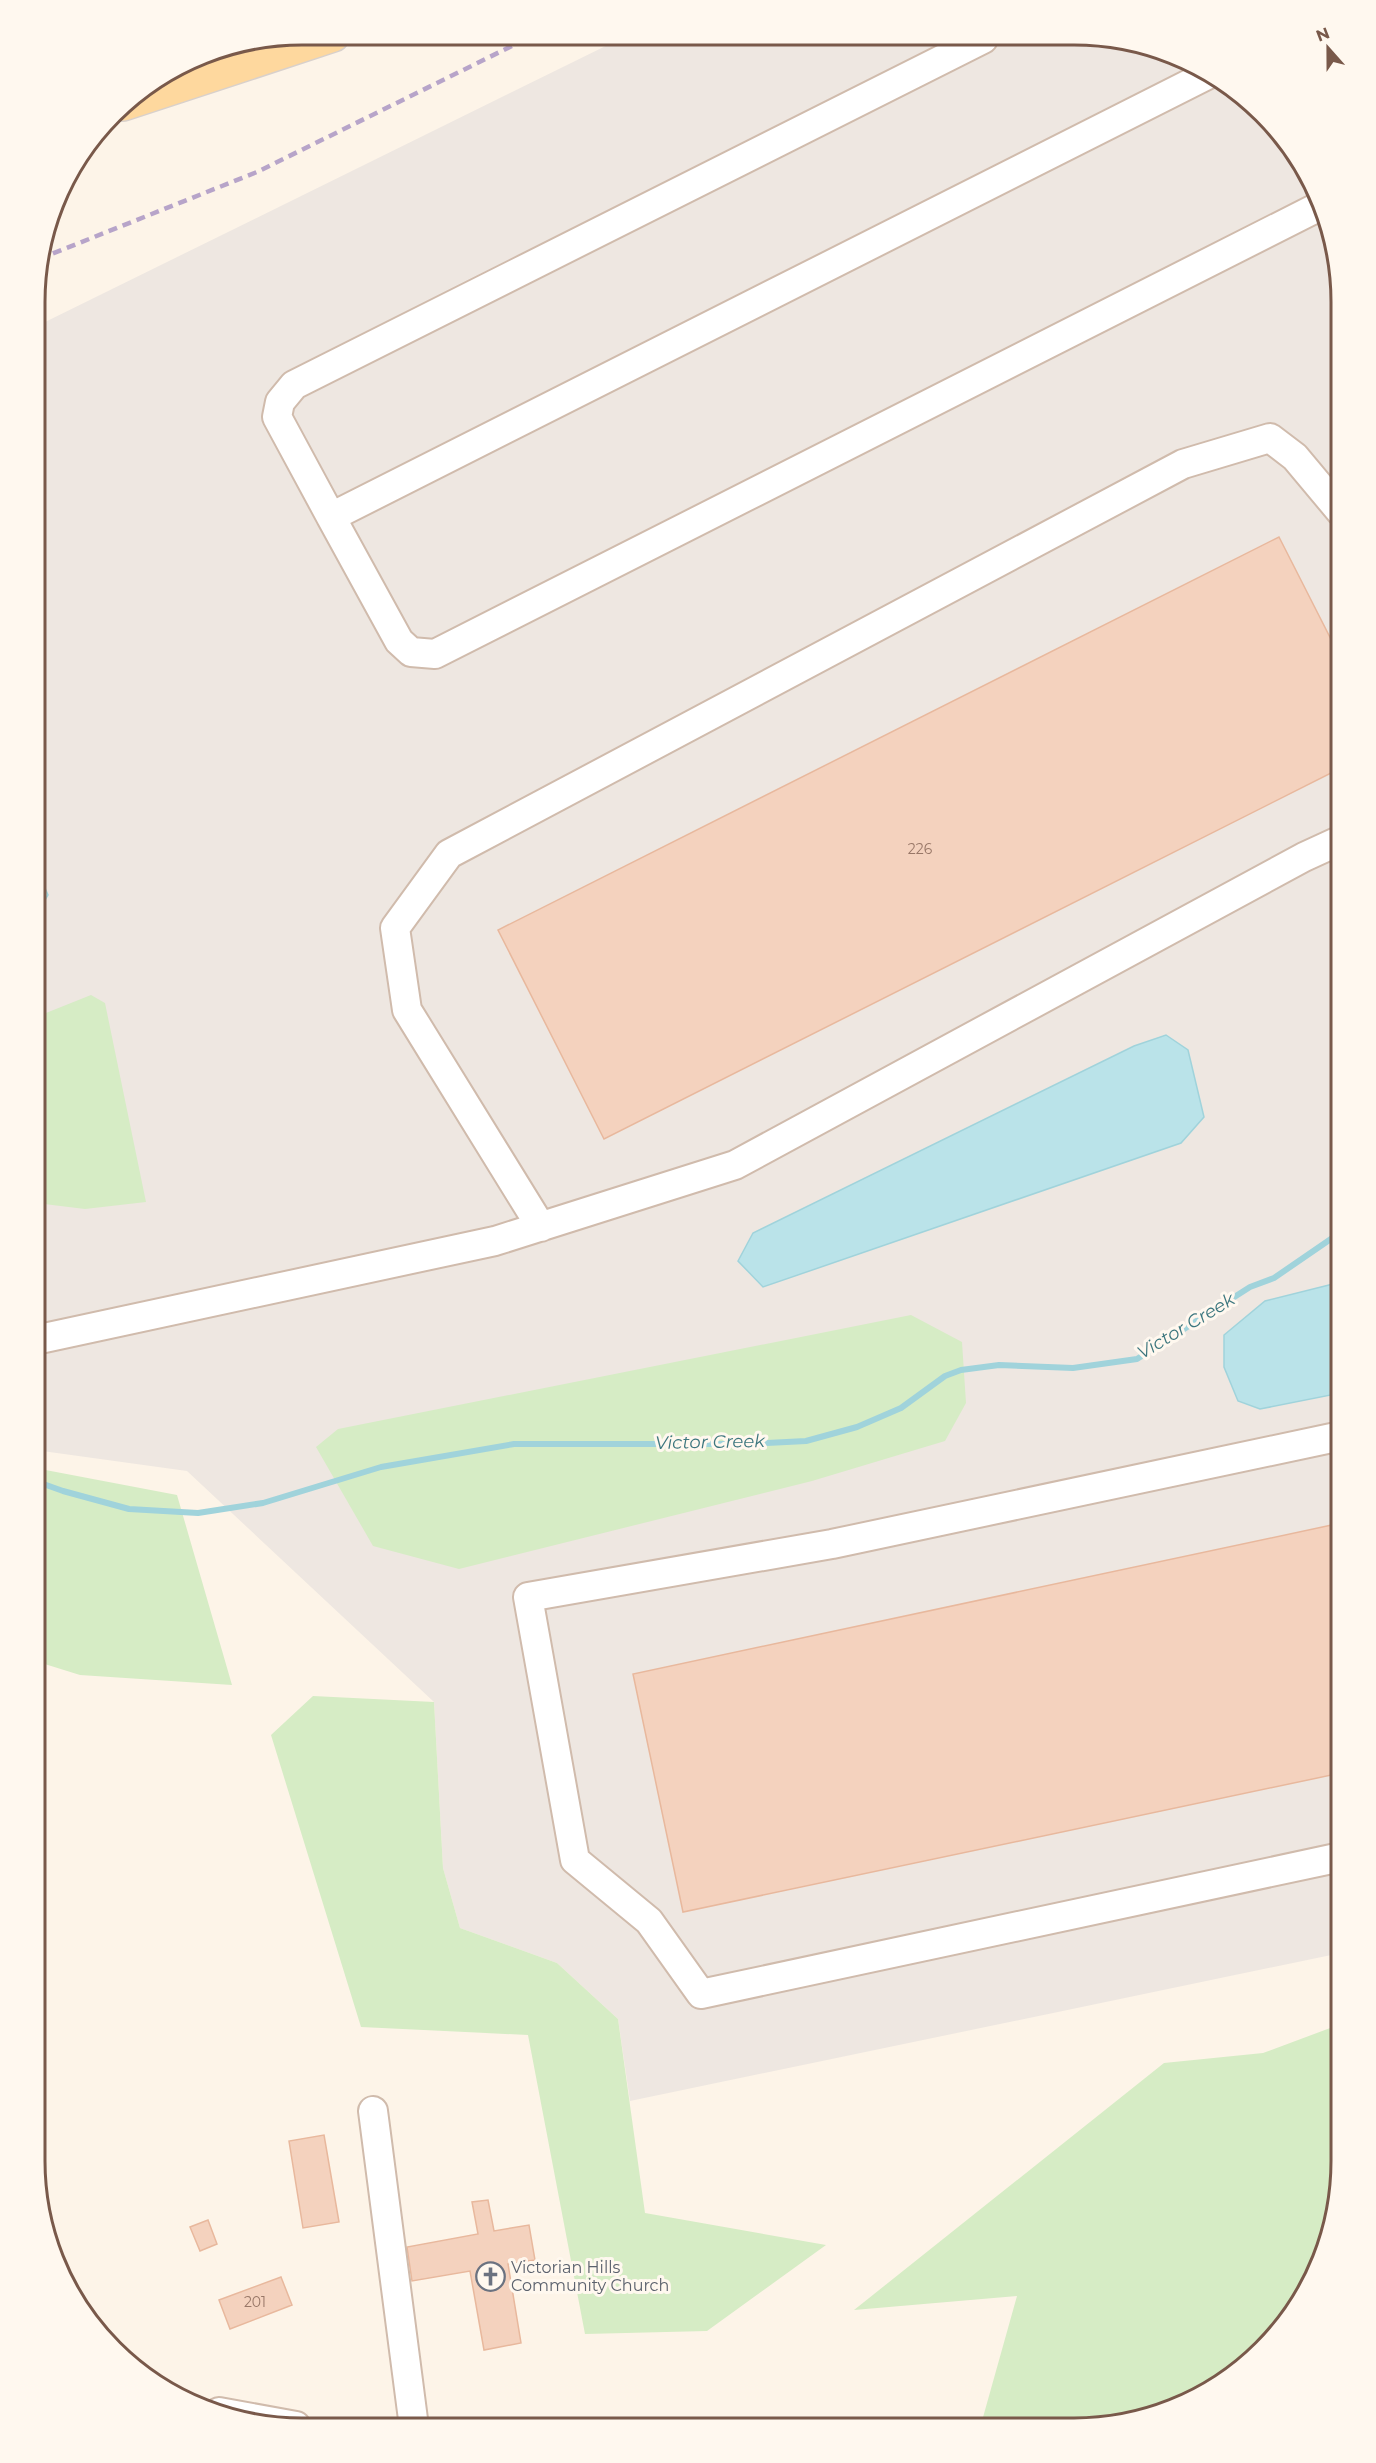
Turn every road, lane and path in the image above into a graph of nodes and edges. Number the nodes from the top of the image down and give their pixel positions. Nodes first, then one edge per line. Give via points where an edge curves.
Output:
1 (970, 45) edge
2 (285, 46) edge
3 (246, 55) edge
4 (1201, 78) edge
5 (156, 90) edge
6 (1313, 210) edge
7 (1331, 500) edge
8 (331, 517) junction
9 (1331, 845) edge
10 (541, 1227) junction
11 (45, 1338) edge
12 (1331, 1438) edge
13 (1331, 1859) edge
14 (373, 2111) dead end
15 (413, 2418) edge

1 - 8 street via 294,386 280,402 277,417
2 - 3 main road
3 - 5 main road
4 - 8 street
6 - 8 street via 435,654 411,652 399,641
7 - 10 street via 1295,457 1270,438 1183,464 449,854 395,928 407,1010
9 - 10 street via 735,1165
10 - 11 street via 495,1241
12 - 13 street via 832,1544 528,1597 575,1860 649,1921 701,1994
14 - 15 street

